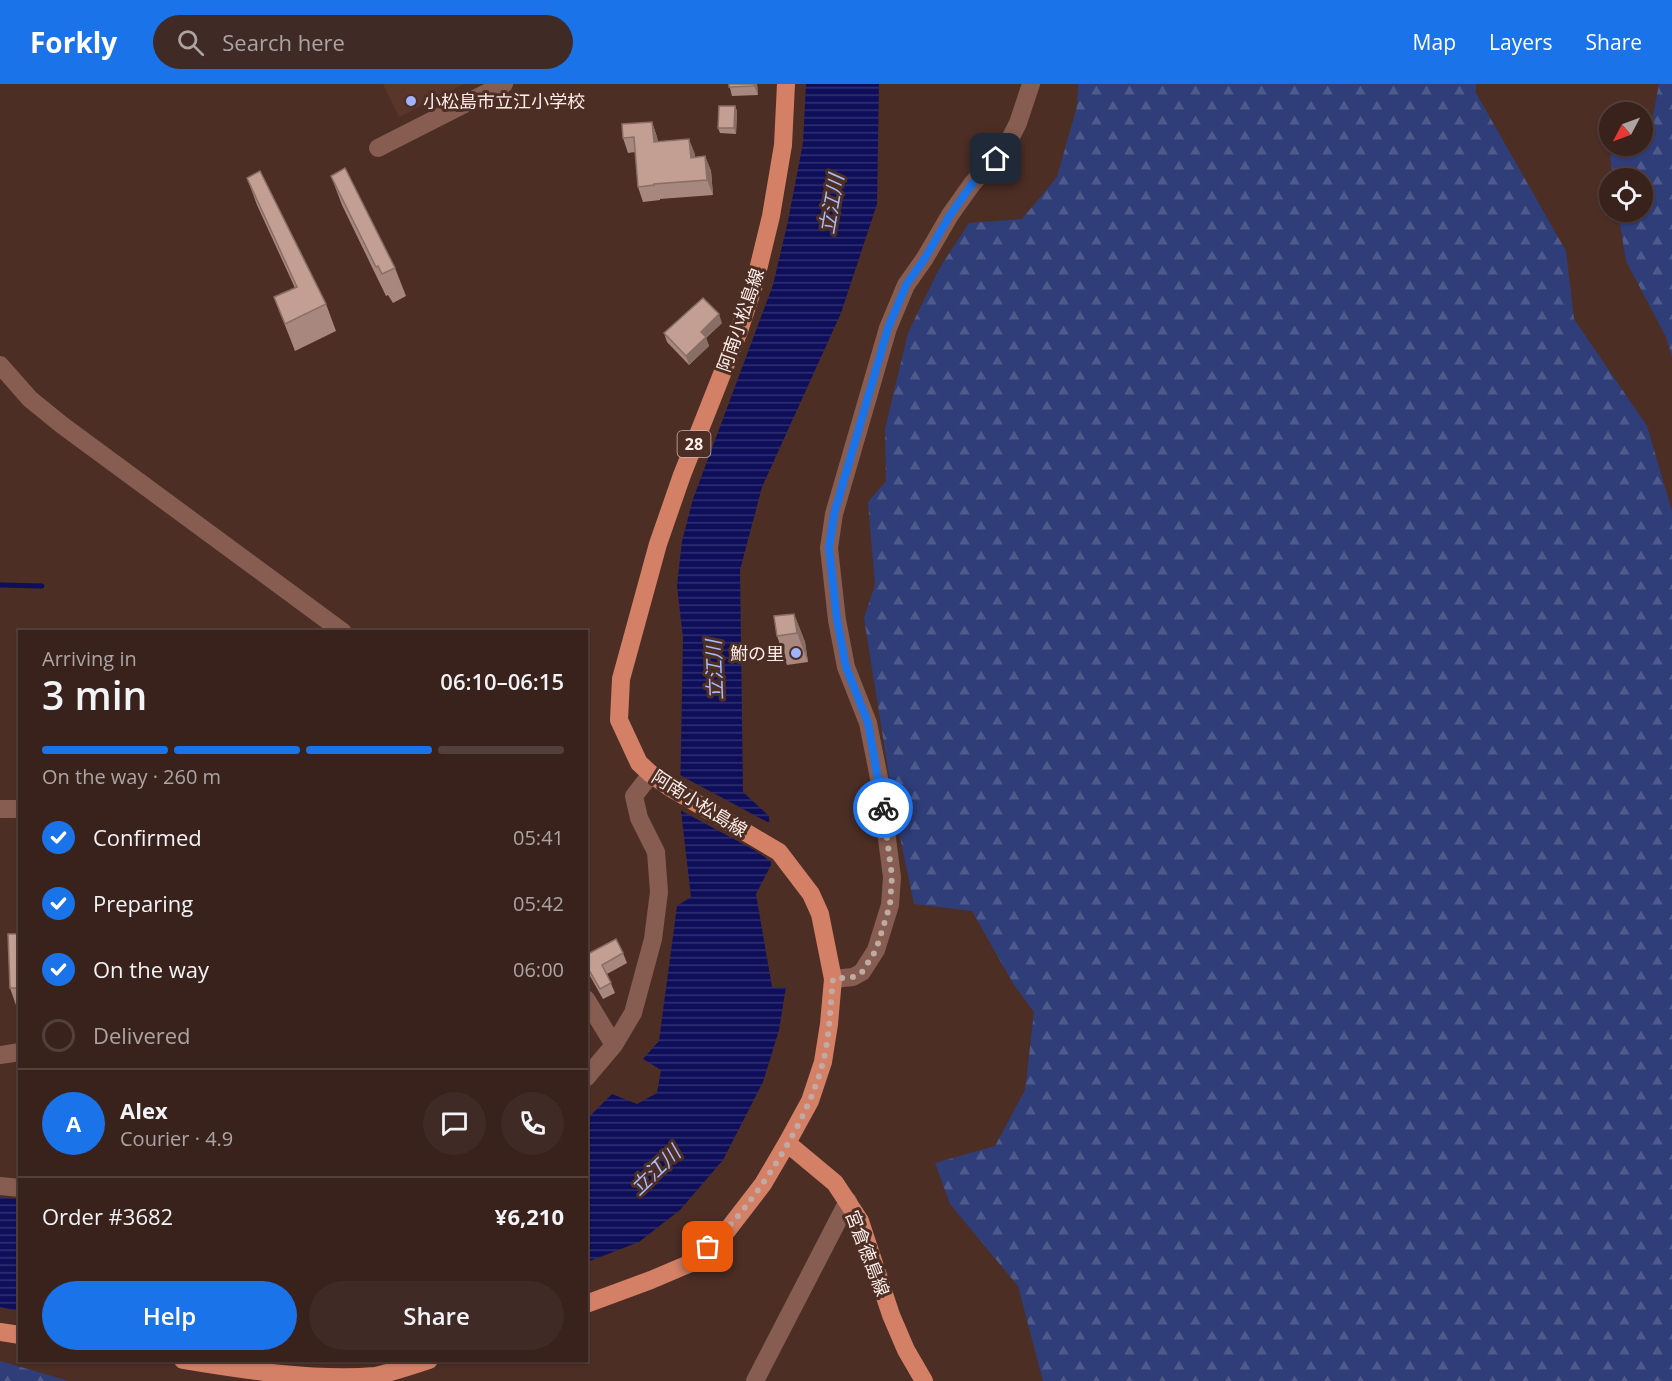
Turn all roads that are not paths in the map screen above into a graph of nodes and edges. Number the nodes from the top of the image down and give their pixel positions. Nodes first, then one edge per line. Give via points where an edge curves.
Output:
1 (504, 84) edge
2 (786, 84) edge
3 (1031, 84) edge
4 (378, 148) dead end
5 (0, 365) edge
6 (6, 382) edge
7 (340, 630) edge
8 (651, 774) junction
9 (0, 810) edge
10 (18, 810) edge
11 (833, 979) junction
12 (588, 1002) edge
13 (614, 1045) junction
14 (18, 1052) edge
15 (0, 1054) edge
16 (588, 1075) edge
17 (787, 1143) junction
18 (0, 1186) edge
19 (18, 1188) edge
20 (848, 1201) junction
21 (588, 1303) edge
22 (0, 1332) edge
23 (18, 1335) edge
24 (195, 1362) edge
25 (422, 1362) edge
26 (755, 1381) edge
27 (924, 1381) edge

1 - 4 street
2 - 8 main road, 阿南小松島線 / 28 via 783,145 755,282 658,544 621,679 619,720 639,763
3 - 11 street via 1008,143 961,200 906,285 888,328 834,514 829,548 837,620 846,667 868,723 892,876 890,905 876,950 862,972
5 - 6 street
6 - 7 street
8 - 11 main road, 阿南小松島線 / 28 via 779,852 811,894 820,914
8 - 13 street via 634,796 639,818 656,852 658,892 653,939 633,1012
9 - 10 street
11 - 17 main road, 阿南小松島線 / 28 via 823,1062 810,1101
12 - 13 street
13 - 16 street
14 - 15 street
17 - 20 main road, 宮倉徳島線 via 836,1183
17 - 21 main road, 阿南小松島線 / 28 via 763,1184 726,1232 691,1263
18 - 19 street
20 - 26 street
20 - 27 main road, 宮倉徳島線 via 860,1221 891,1315
22 - 23 main road
24 - 25 main road via 294,1378 338,1379 374,1376

